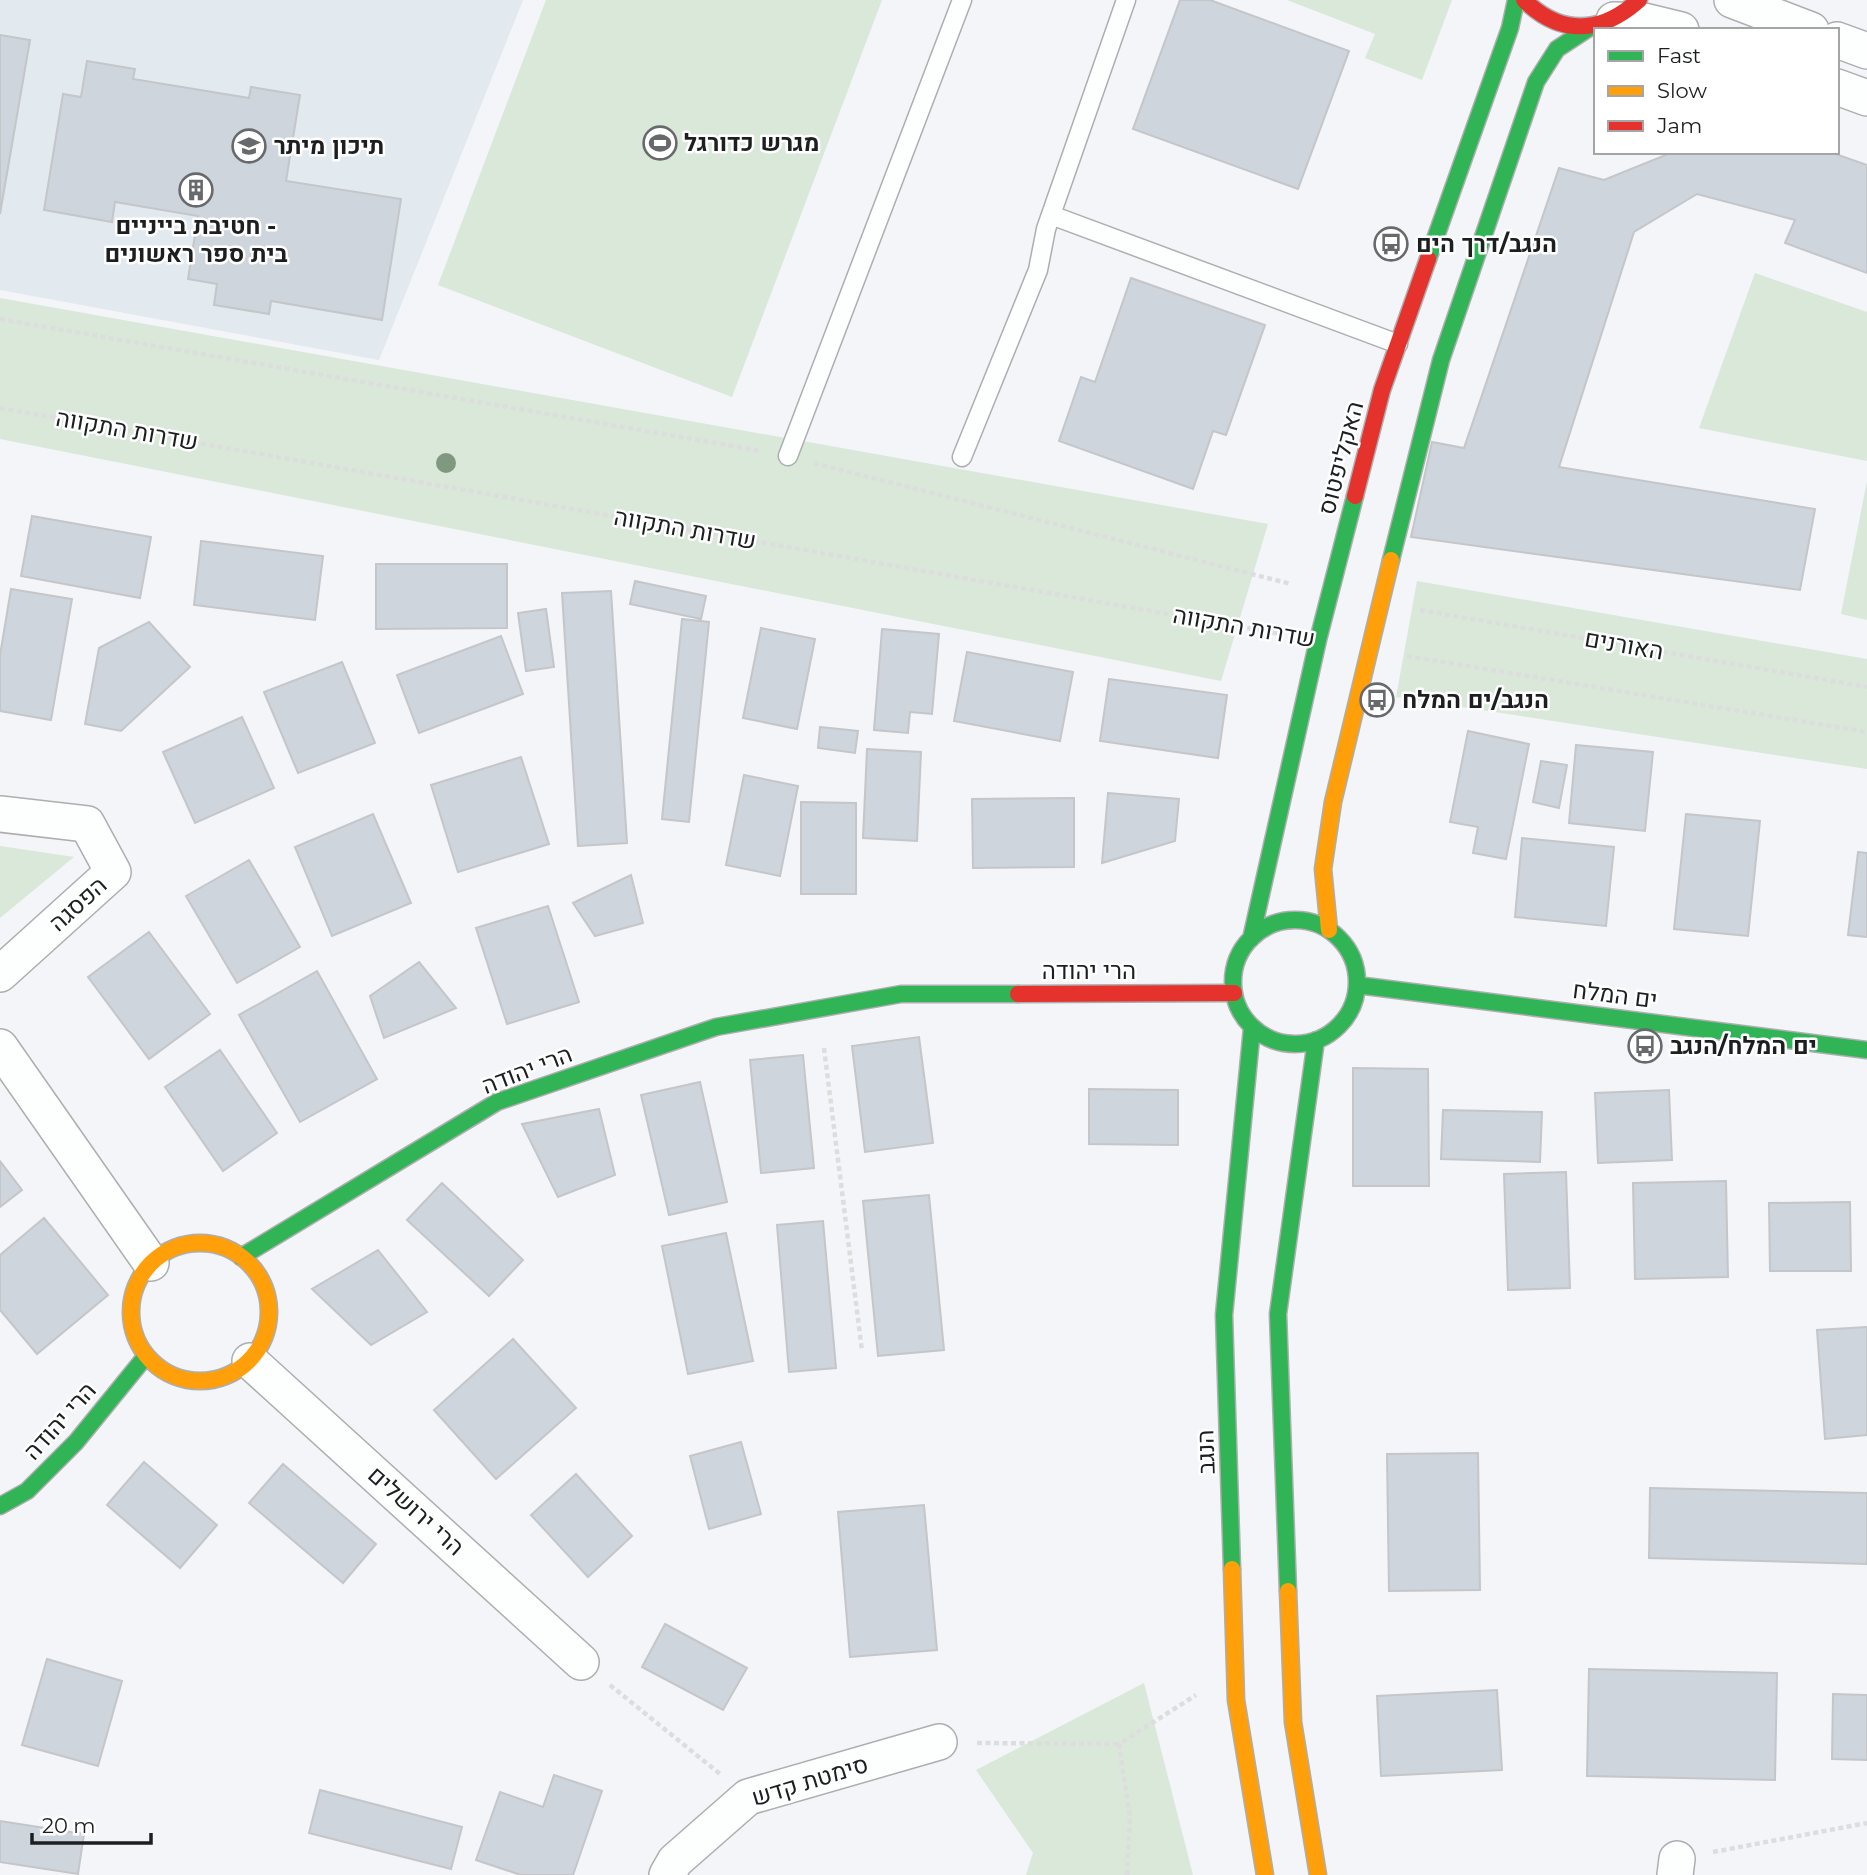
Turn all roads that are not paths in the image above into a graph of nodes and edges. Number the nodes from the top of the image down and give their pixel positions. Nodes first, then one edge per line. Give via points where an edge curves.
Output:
1 (962, 0) edge
2 (1126, 0) edge
3 (1516, 0) edge
4 (1524, 0) edge
5 (1731, 0) edge
6 (1615, 15) edge
7 (1673, 28) edge
8 (1806, 28) edge
9 (1839, 41) edge
10 (1867, 51) edge
11 (1839, 88) edge
12 (1867, 98) edge
13 (1051, 215) junction
14 (1398, 344) junction
15 (788, 456) road end
16 (962, 457) dead end
17 (0, 814) edge
18 (1329, 930) junction
19 (1251, 939) junction
20 (0, 974) edge
21 (1357, 985) junction
22 (1234, 993) junction
23 (1252, 1027) junction
24 (1316, 1040) junction
25 (0, 1047) edge
26 (1867, 1050) edge
27 (242, 1257) junction
28 (151, 1263) junction
29 (146, 1356) junction
30 (250, 1361) junction
31 (0, 1506) edge
32 (581, 1662) road end
33 (939, 1742) road end
34 (667, 1875) edge
35 (1265, 1875) edge
36 (1318, 1875) edge

1 - 15 lane
2 - 13 lane
3 - 14 street, האקליפטוס
4 - 6 street via 1557,23 1581,27
5 - 8 street
6 - 7 street
6 - 18 street via 1557,49 1536,82 1441,360 1333,802 1323,869
9 - 10 street
11 - 12 street
13 - 14 lane
13 - 16 lane via 1038,270
14 - 19 street, האקליפטוס via 1329,594
17 - 20 street, הפסגה via 87,824 113,872
18 - 19 street via 1289,920 1268,926
18 - 21 street via 1345,945
19 - 22 street via 1233,974
21 - 24 street via 1342,1024
21 - 26 street, ים המלח
22 - 23 street via 1240,1012
22 - 27 street, הרי יהודה via 901,994 716,1027 497,1102
23 - 24 street via 1269,1039 1288,1044
23 - 35 street, הנגב via 1224,1315 1236,1700
24 - 36 street via 1278,1314 1293,1722
25 - 28 street
27 - 28 street via 220,1246 195,1243 171,1249
27 - 30 street via 258,1274 267,1295 269,1319 263,1342
28 - 29 street via 132,1298 131,1319
29 - 30 street via 163,1371 185,1380 209,1381 231,1375
29 - 31 street, הרי יהודה via 76,1442 27,1491
30 - 32 street, הרי ירושלים
33 - 34 street, סימטת קדש via 748,1797 675,1861

